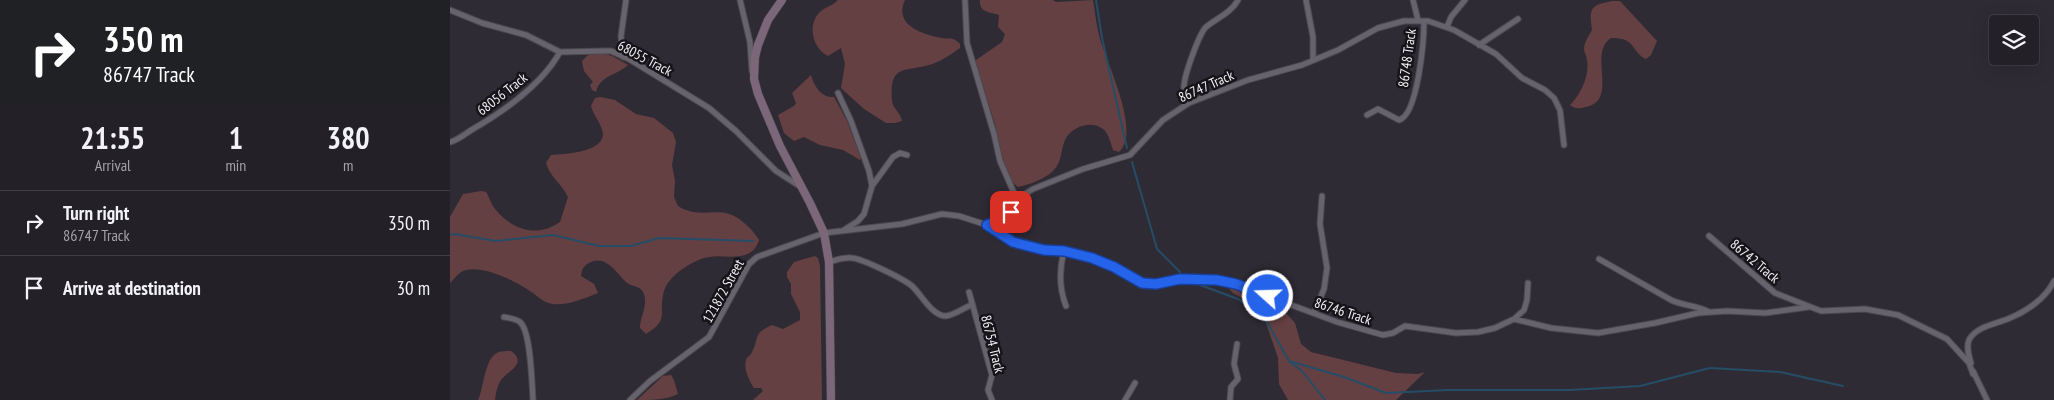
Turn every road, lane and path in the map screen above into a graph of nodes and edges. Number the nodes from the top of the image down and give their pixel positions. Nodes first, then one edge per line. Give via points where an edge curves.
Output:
1 (626, 0) edge
2 (740, 0) edge
3 (782, 0) edge
4 (965, 0) edge
5 (1238, 0) edge
6 (1306, 0) edge
7 (1413, 0) edge
8 (1464, 0) edge
9 (450, 10) edge
10 (1518, 19) dead end
11 (1421, 20) junction
12 (1446, 27) junction
13 (1479, 45) junction
14 (560, 52) junction
15 (623, 57) junction
16 (1313, 60) junction
17 (754, 78) junction
18 (838, 93) dead end
19 (1189, 103) junction
20 (1367, 115) dead end
21 (450, 142) edge
22 (1564, 145) dead end
23 (907, 156) dead end
24 (872, 186) junction
25 (801, 187) junction
26 (1322, 196) dead end
27 (1018, 202) junction
28 (987, 225) junction
29 (844, 230) junction
30 (824, 234) junction
31 (1708, 236) dead end
32 (1064, 251) junction
33 (1599, 259) dead end
34 (829, 262) junction
35 (2054, 281) edge
36 (1528, 283) dead end
37 (969, 292) dead end
38 (972, 305) junction
39 (1066, 306) dead end
40 (1810, 307) junction
41 (1709, 312) junction
42 (1314, 313) junction
43 (504, 317) dead end
44 (1514, 319) junction
45 (1237, 344) dead end
46 (1973, 374) junction
47 (1136, 384) dead end
48 (533, 400) edge
49 (630, 400) edge
50 (831, 400) edge
51 (992, 400) edge
52 (1125, 400) edge
53 (1230, 400) edge
54 (1987, 400) edge

1 - 15 street via 621,36
2 - 17 street
3 - 17 street via 768,20 758,45
4 - 27 street via 969,52 1000,161
5 - 19 street via 1232,9 1202,32 1184,86
6 - 16 street via 1313,37
7 - 11 street
8 - 12 street
9 - 14 street, 68055 Track via 526,35
10 - 13 street
11 - 12 street, 86747 Track
11 - 16 street, 86747 Track via 1378,28
11 - 20 street, 86748 Track via 1418,81 1406,116 1402,120 1396,119 1378,109
12 - 13 street, 86747 Track
13 - 22 street, 86747 Track via 1502,58 1522,78 1554,98 1563,121
14 - 15 street, 68055 Track via 604,50
14 - 21 street, 68056 Track via 522,95 489,120
15 - 25 street, 68055 Track via 708,108 729,124 776,171
16 - 19 street, 86747 Track via 1241,82
17 - 25 street via 780,146
18 - 24 street via 851,121
19 - 27 street, 86747 Track via 1163,120 1130,155 1033,189
23 - 24 street via 900,153 893,157
24 - 29 street via 864,214
25 - 30 street
26 - 42 street via 1320,231 1326,260 1324,288
27 - 28 street, 86747 Track via 1004,218
28 - 29 street via 942,214 902,224
28 - 32 street, 86746 Track via 1013,242
29 - 30 street
30 - 34 street
30 - 49 street, 121872 Street via 752,260 709,337
31 - 40 street, 86742 Track via 1770,289
32 - 39 street via 1060,270
32 - 42 street, 86746 Track via 1106,263 1142,283 1217,280
33 - 41 street via 1671,300
34 - 38 street via 852,258 868,263 905,281 939,314 947,316
34 - 50 street
35 - 46 street via 2046,294 2033,304 1974,334 1968,346
36 - 44 street via 1526,305
37 - 38 street, 86754 Track
38 - 51 street, 86754 Track via 992,375 988,390
40 - 41 street via 1765,313
40 - 46 street, 86742 Track via 1829,312 1875,310 1898,315 1947,339 1969,363
41 - 44 street via 1598,333 1551,328
42 - 44 street, 86746 Track via 1383,335 1406,326 1442,332 1478,332
43 - 48 street via 522,325 530,353
45 - 53 street via 1234,364 1238,379 1231,387
46 - 54 street
47 - 52 street

